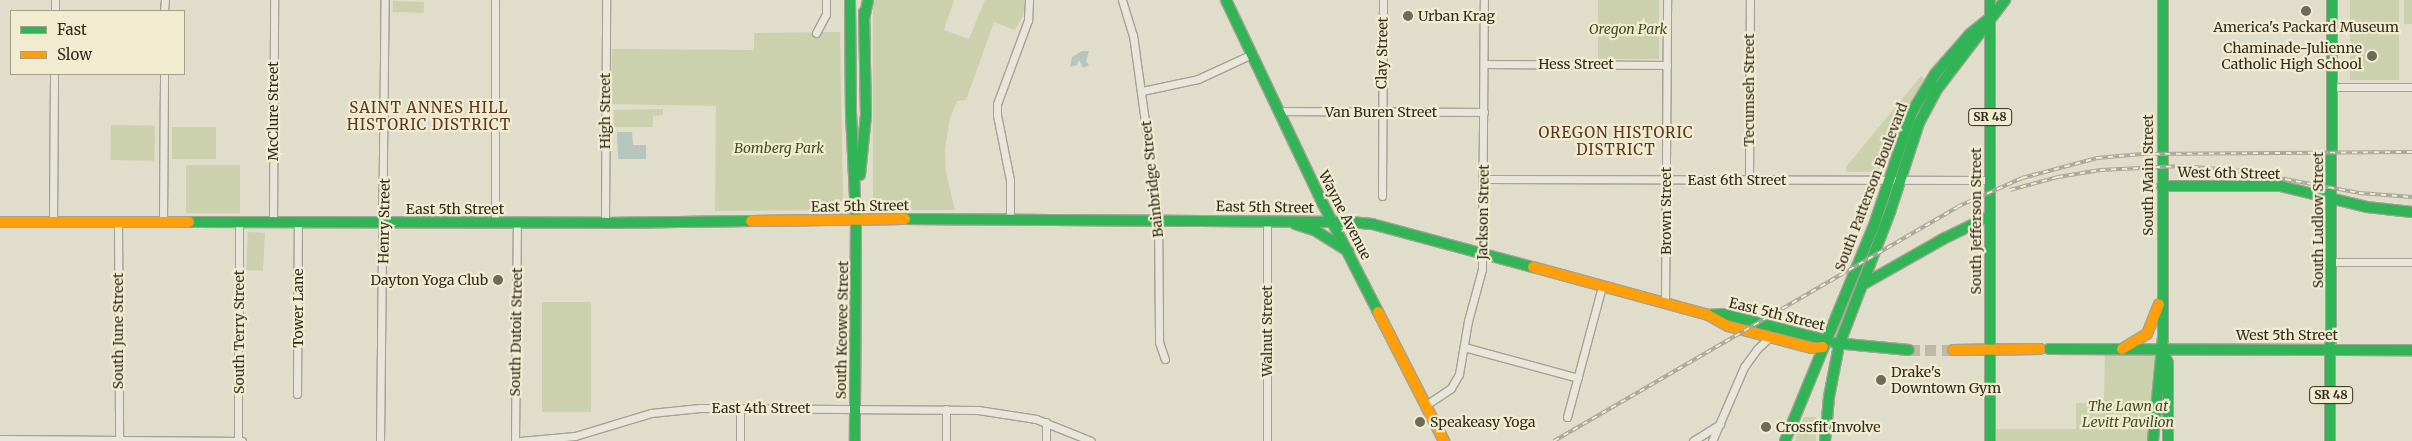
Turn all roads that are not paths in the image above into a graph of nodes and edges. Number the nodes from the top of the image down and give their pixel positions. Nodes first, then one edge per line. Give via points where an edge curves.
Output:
1 (274, 0) edge
2 (385, 0) edge
3 (495, 0) edge
4 (606, 0) edge
5 (826, 0) edge
6 (850, 0) edge
7 (866, 0) edge
8 (1029, 0) edge
9 (1122, 0) edge
10 (1226, 0) edge
11 (1230, 0) edge
12 (1383, 0) edge
13 (1484, 0) edge
14 (1667, 0) edge
15 (1750, 0) edge
16 (1990, 0) edge
17 (2005, 0) edge
18 (2163, 0) edge
19 (2332, 0) edge
20 (1990, 18) junction
21 (816, 33) dead end
22 (1966, 52) junction
23 (1252, 54) junction
24 (1990, 59) junction
25 (1484, 64) junction
26 (1667, 65) junction
27 (54, 75) edge
28 (164, 75) edge
29 (2332, 87) junction
30 (2412, 87) edge
31 (1142, 91) junction
32 (1279, 111) junction
33 (1382, 111) junction
34 (1484, 112) junction
35 (1484, 179) junction
36 (1666, 180) junction
37 (1749, 180) junction
38 (1889, 180) junction
39 (1900, 180) junction
40 (1990, 180) junction
41 (2162, 186) junction
42 (1382, 196) dead end
43 (2332, 198) junction
44 (2412, 212) edge
45 (1990, 216) junction
46 (1010, 219) junction
47 (856, 220) junction
48 (1159, 220) junction
49 (1267, 220) junction
50 (1287, 221) junction
51 (0, 222) edge
52 (53, 222) junction
53 (118, 222) junction
54 (163, 222) junction
55 (239, 222) junction
56 (273, 222) junction
57 (298, 222) junction
58 (384, 222) junction
59 (1332, 222) junction
60 (495, 223) junction
61 (517, 223) junction
62 (605, 223) junction
63 (1348, 251) junction
64 (1483, 254) junction
65 (2332, 262) junction
66 (2412, 262) edge
67 (1862, 285) junction
68 (1602, 286) junction
69 (2162, 288) junction
70 (1665, 303) junction
71 (1708, 315) junction
72 (1770, 337) junction
73 (1824, 344) junction
74 (1840, 345) junction
75 (1464, 347) junction
76 (2122, 349) junction
77 (2332, 349) junction
78 (1909, 350) tunnel mouth
79 (1953, 350) tunnel mouth
80 (1990, 350) junction
81 (2162, 350) junction
82 (2412, 350) edge
83 (1165, 359) dead end
84 (1578, 378) junction
85 (297, 394) dead end
86 (1426, 405) junction
87 (740, 408) junction
88 (855, 408) junction
89 (946, 409) junction
90 (1567, 417) dead end
91 (1046, 422) junction
92 (1720, 424) junction
93 (0, 439) edge
94 (118, 440) edge
95 (238, 441) edge
96 (242, 441) edge
97 (380, 441) edge
98 (515, 441) edge
99 (520, 441) edge
100 (740, 441) edge
101 (855, 441) edge
102 (946, 441) edge
103 (1046, 441) edge
104 (1091, 441) edge
105 (1267, 441) edge
106 (1443, 441) edge
107 (1693, 441) edge
108 (1712, 441) edge
109 (1785, 441) edge
110 (1825, 441) edge
111 (1990, 441) edge
112 (2153, 441) edge
113 (2168, 441) edge
114 (2330, 441) edge

1 - 56 street, McClure Street
2 - 58 street, Henry Street
3 - 60 street
4 - 62 street, High Street
5 - 21 street via 826,14
6 - 47 main road, South Keowee Street
7 - 47 main road, South Keowee Street via 866,115
8 - 46 street via 1028,20 997,104 996,115 1010,180
9 - 31 street, Bainbridge Street via 1133,36
10 - 11 street
10 - 23 main road, Wayne Avenue
12 - 33 street, Clay Street
13 - 25 street, Jackson Street
14 - 26 street, Brown Street
15 - 37 street, Tecumseh Street
16 - 20 main road, South Jefferson Street
17 - 20 main road, South Patterson Boulevard
18 - 41 main road, South Main Street
19 - 29 main road, South Ludlow Street / SR 48
20 - 22 main road, South Patterson Boulevard
20 - 24 main road, South Jefferson Street / SR 48
20 - 38 main road, South Patterson Boulevard via 1970,34 1925,90 1907,126
22 - 24 main road via 1977,51
22 - 39 main road, South Patterson Boulevard via 1928,104
23 - 31 street via 1198,79
23 - 32 main road, Wayne Avenue
24 - 40 main road, South Jefferson Street / SR 48
25 - 26 street, Hess Street
25 - 34 street, Jackson Street
26 - 36 street, Brown Street
27 - 52 street
28 - 54 street
29 - 30 street
29 - 43 main road, South Ludlow Street / SR 48
31 - 48 street, Bainbridge Street
32 - 33 street, Van Buren Street
32 - 59 main road, Wayne Avenue
33 - 34 street, Van Buren Street
33 - 42 street, Clay Street
34 - 35 street, Jackson Street
35 - 36 street, East 6th Street
35 - 64 street, Jackson Street
36 - 37 street, East 6th Street
36 - 70 street, Brown Street
37 - 38 street, East 6th Street
38 - 39 street, East 6th Street
38 - 73 main road, South Patterson Boulevard via 1873,228
39 - 40 street, East 6th Street
39 - 67 main road, South Patterson Boulevard
40 - 45 main road, South Jefferson Street / SR 48
41 - 43 main road, West 6th Street via 2267,185
41 - 69 main road, South Main Street
43 - 44 main road, West 6th Street via 2367,207
43 - 65 main road, South Ludlow Street / SR 48
45 - 67 main road
45 - 80 main road, South Jefferson Street / SR 48
46 - 47 main road, East 5th Street
46 - 48 main road, East 5th Street
47 - 62 main road, East 5th Street
47 - 88 main road, South Keowee Street
48 - 49 main road, East 5th Street
48 - 83 street, Bainbridge Street via 1159,342
49 - 50 main road, East 5th Street
49 - 105 street, Walnut Street
50 - 59 main road, East 5th Street
50 - 63 main road via 1316,231
51 - 52 main road, East 5th Street
52 - 53 main road, East 5th Street
53 - 54 main road, East 5th Street
53 - 94 street, South June Street
54 - 55 main road, East 5th Street
55 - 56 main road, East 5th Street
55 - 95 street, South Terry Street
56 - 57 main road, East 5th Street
57 - 58 main road, East 5th Street
57 - 85 street, Tower Lane
58 - 60 main road, East 5th Street
58 - 97 street, Henry Street
59 - 63 main road, Wayne Avenue
59 - 64 main road, East 5th Street via 1372,224
60 - 61 main road, East 5th Street
61 - 62 main road, East 5th Street
61 - 98 street, South Dutoit Street
63 - 86 main road, Wayne Avenue
64 - 68 main road, East 5th Street
64 - 75 street, Jackson Street
65 - 66 street
65 - 77 main road, South Ludlow Street / SR 48
67 - 74 main road, South Patterson Boulevard
68 - 70 main road, East 5th Street
68 - 84 street
69 - 76 main road via 2148,334
69 - 81 main road, South Main Street
70 - 71 main road, East 5th Street
71 - 72 main road, East 5th Street via 1728,326
71 - 73 main road, East 5th Street via 1723,314
72 - 73 main road, East 5th Street via 1812,348
72 - 92 street via 1744,367
73 - 74 main road, East 5th Street
73 - 109 main road, South Patterson Boulevard
74 - 78 main road, East 5th Street
74 - 110 main road, South Patterson Boulevard via 1830,388
75 - 84 street
75 - 86 street, Jackson Street via 1456,382
76 - 80 main road
76 - 81 main road
77 - 81 main road, West 5th Street
77 - 82 main road, West 5th Street
77 - 114 main road, South Ludlow Street / SR 48
79 - 80 main road
80 - 111 main road, South Jefferson Street / SR 48
81 - 112 main road, South Main Street via 2158,363
81 - 113 main road, South Main Street via 2168,363
84 - 90 street
86 - 106 main road, Wayne Avenue
87 - 88 street, East 4th Street
87 - 99 street, East 4th Street via 664,410 634,416 575,436
87 - 100 street
88 - 89 street, East 4th Street
88 - 101 main road, South Keowee Street
89 - 91 street, East 4th Street via 997,412
89 - 102 street
91 - 103 street
91 - 104 street, East 4th Street
92 - 107 street
92 - 108 street
93 - 94 street
94 - 95 street
95 - 96 street

